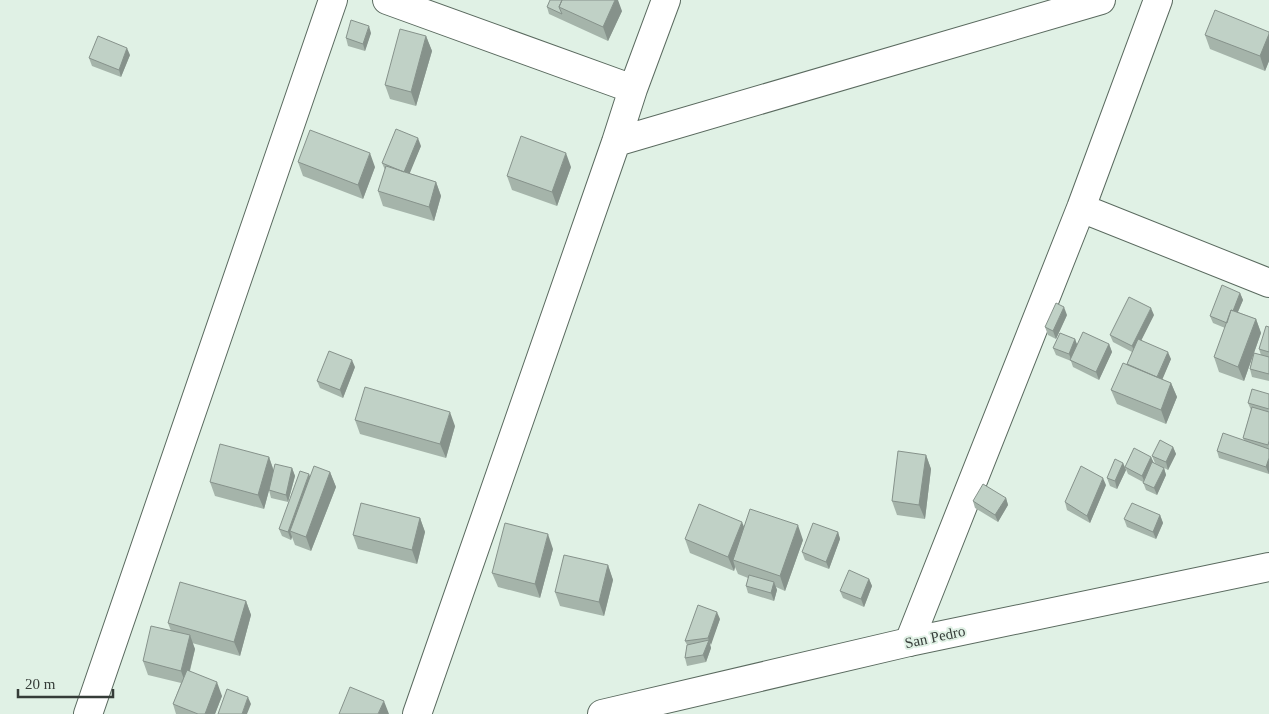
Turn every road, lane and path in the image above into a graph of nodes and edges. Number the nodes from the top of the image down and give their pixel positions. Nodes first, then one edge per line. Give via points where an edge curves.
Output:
1 (333, 0) edge
2 (387, 0) edge
3 (666, 0) edge
4 (1101, 0) edge
5 (1158, 0) edge
6 (633, 88) junction
7 (616, 142) junction
8 (1081, 208) junction
9 (1269, 283) edge
10 (1269, 567) edge
11 (910, 642) junction
12 (88, 714) edge
13 (417, 714) edge
14 (602, 714) edge

1 - 12 street
2 - 6 street
3 - 6 street
4 - 7 street
5 - 8 street
6 - 7 street
7 - 13 street
8 - 9 street
8 - 11 street
10 - 11 street, San Pedro
11 - 14 street, San Pedro

